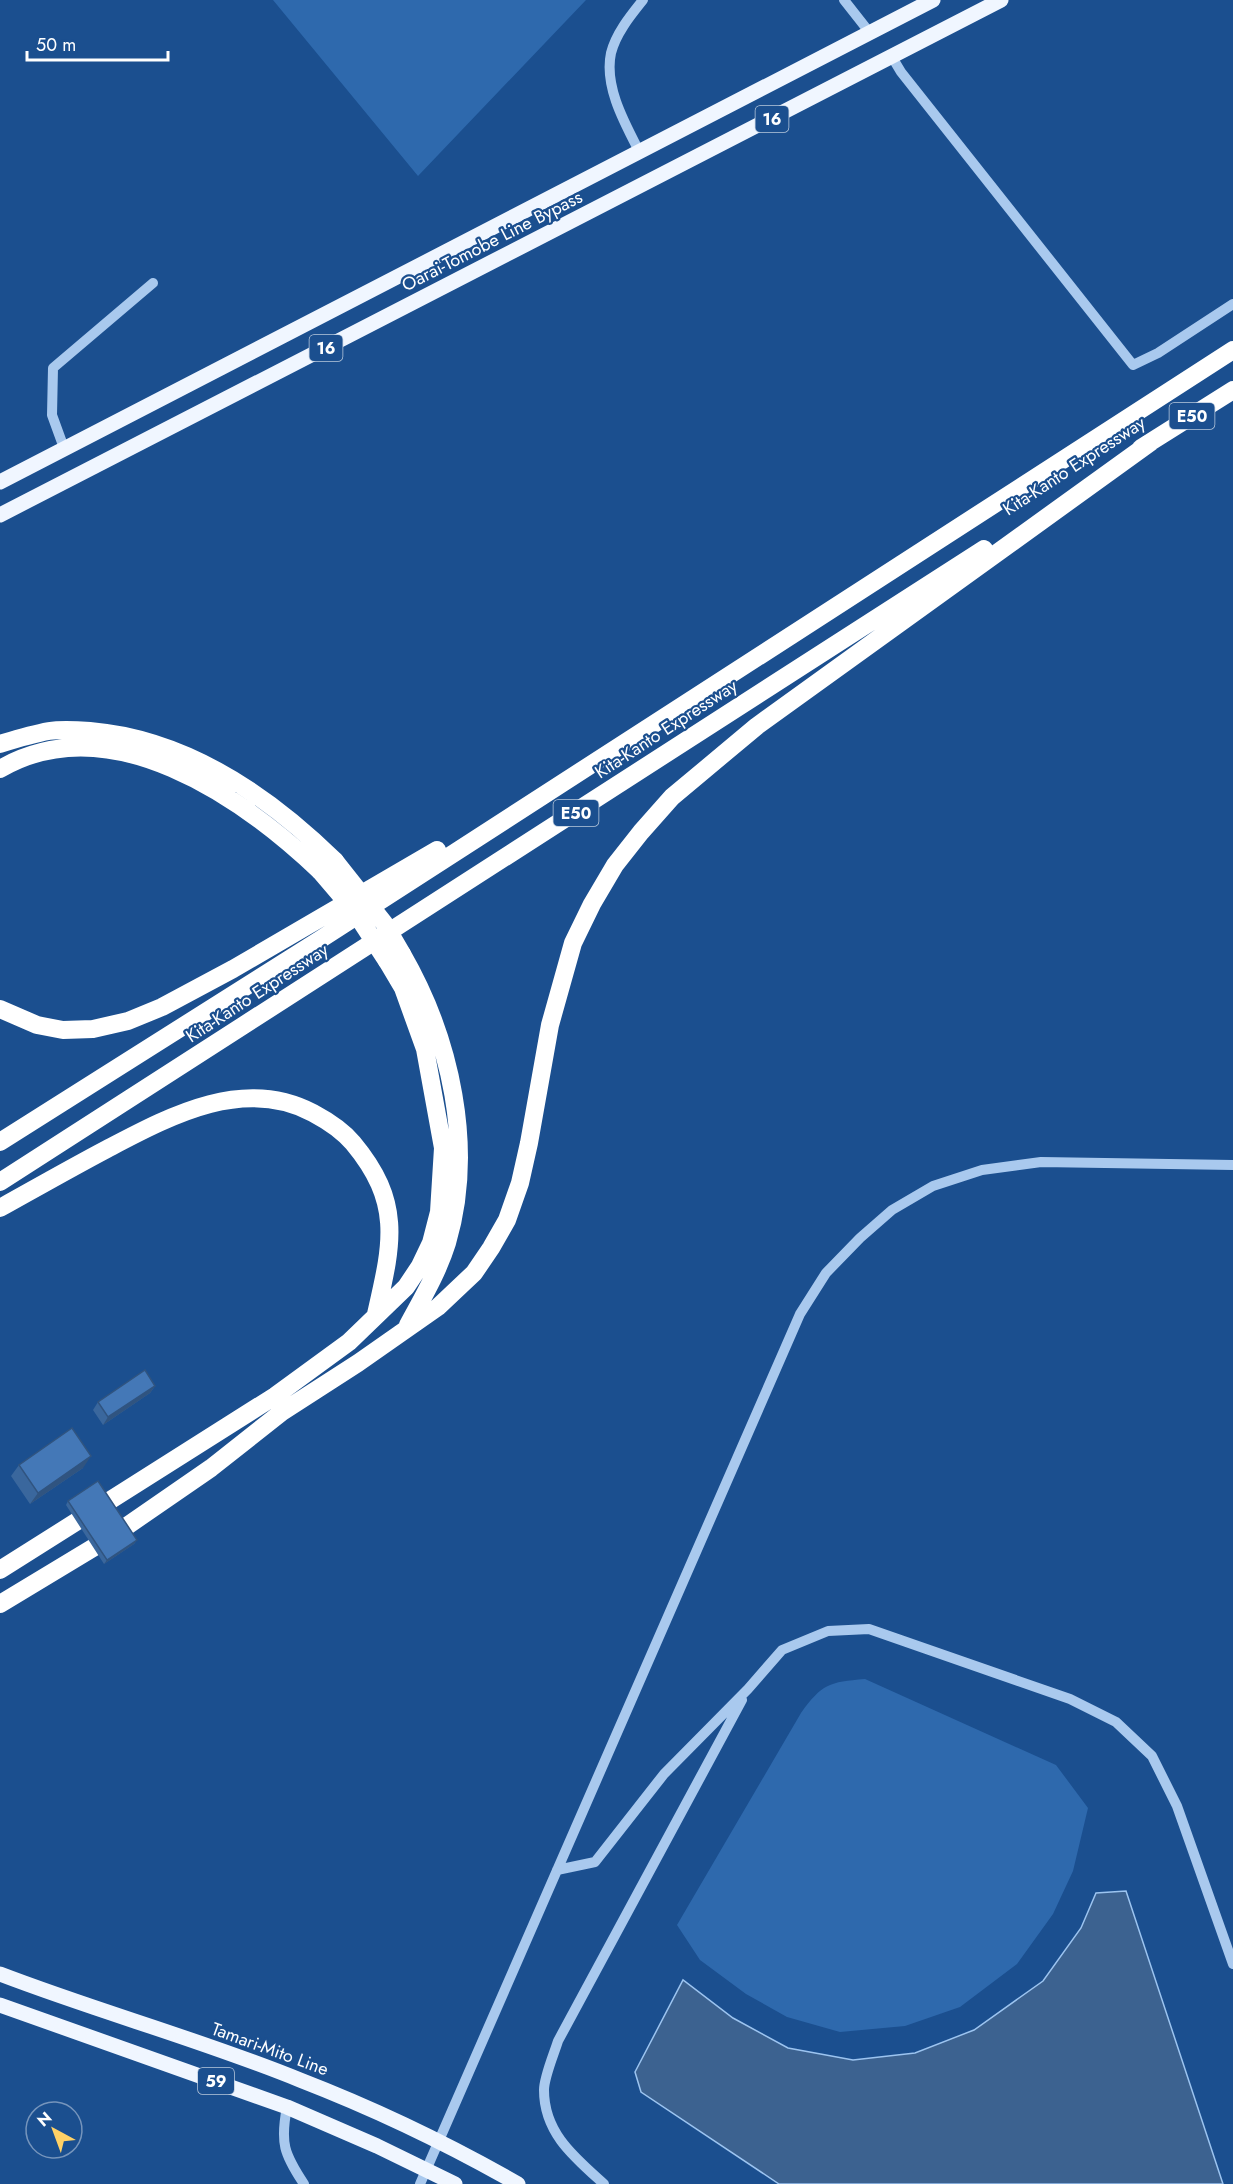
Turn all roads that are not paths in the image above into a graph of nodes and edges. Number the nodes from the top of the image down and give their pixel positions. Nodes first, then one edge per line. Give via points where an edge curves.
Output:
1 (643, 0) edge
2 (844, 0) edge
3 (933, 0) edge
4 (1001, 0) edge
5 (870, 33) junction
6 (892, 57) junction
7 (639, 151) junction
8 (153, 283) dead end
9 (1233, 304) edge
10 (1233, 350) edge
11 (1233, 390) edge
12 (1151, 442) junction
13 (64, 448) junction
14 (0, 482) edge
15 (0, 515) edge
16 (0, 744) edge
17 (603, 756) junction
18 (0, 769) edge
19 (328, 866) junction
20 (395, 958) junction
21 (0, 1009) edge
22 (0, 1142) edge
23 (1233, 1165) edge
24 (0, 1182) edge
25 (0, 1208) edge
26 (376, 1314) junction
27 (407, 1327) junction
28 (0, 1570) edge
29 (0, 1604) edge
30 (748, 1689) junction
31 (557, 1870) junction
32 (1233, 1964) edge
33 (0, 1974) edge
34 (0, 2004) edge
35 (286, 2107) junction
36 (439, 2142) junction
37 (423, 2177) edge
38 (304, 2184) edge
39 (455, 2184) edge
40 (518, 2184) edge
41 (604, 2184) edge

1 - 7 street via 625,24 612,52 610,79 623,121
2 - 5 street
3 - 5 main road, Oarai-Tomobe Line Bypass / 16
4 - 6 main road, Oarai-Tomobe Line Bypass / 16
5 - 7 main road, Oarai-Tomobe Line Bypass / 16
6 - 9 street via 1133,365
6 - 15 main road, Oarai-Tomobe Line Bypass / 16
7 - 13 main road, Oarai-Tomobe Line Bypass / 16
8 - 13 street via 53,368 52,416
10 - 17 highway, Kita-Kanto Expressway / E50
11 - 12 highway, Kita-Kanto Expressway / E50
12 - 24 highway, Kita-Kanto Expressway / E50
12 - 27 highway via 757,726 672,797 640,832 615,865 573,943 550,1024 530,1143 507,1220 474,1273 438,1307
13 - 14 main road, Oarai-Tomobe Line Bypass / 16
16 - 19 highway via 50,731 80,731 111,733 177,752 215,770 282,813
17 - 21 highway via 162,1007 128,1021 83,1030 37,1025
17 - 22 highway, Kita-Kanto Expressway / E50
18 - 19 highway via 16,759 46,750 76,748 133,755 203,782
19 - 20 highway, bridge via 355,912
20 - 26 highway via 425,1049 443,1148 442,1180 431,1243 406,1287
20 - 27 highway via 419,982 443,1051 460,1152 459,1185 447,1245
23 - 31 street via 1041,1162 982,1170 933,1186 892,1210 853,1245 826,1274 800,1314
25 - 26 highway via 191,1108 252,1098 278,1101 327,1121 347,1137 378,1180 390,1233 389,1258
26 - 28 highway via 349,1342 275,1396
27 - 29 highway via 282,1412 211,1468 111,1537
30 - 31 street via 664,1774 595,1862
30 - 32 street via 782,1650 828,1631 869,1629 1070,1699 1116,1722 1152,1756 1177,1806
30 - 41 street via 558,2041 544,2088 550,2125 574,2157
31 - 36 street
33 - 36 main road, Tamari-Mito Line / 59 via 300,2079
34 - 35 main road, 59
35 - 37 main road, 59 via 377,2146
35 - 38 street via 282,2132 288,2160
36 - 37 street
36 - 40 main road, Tamari-Mito Line / 59
37 - 39 main road, 59

